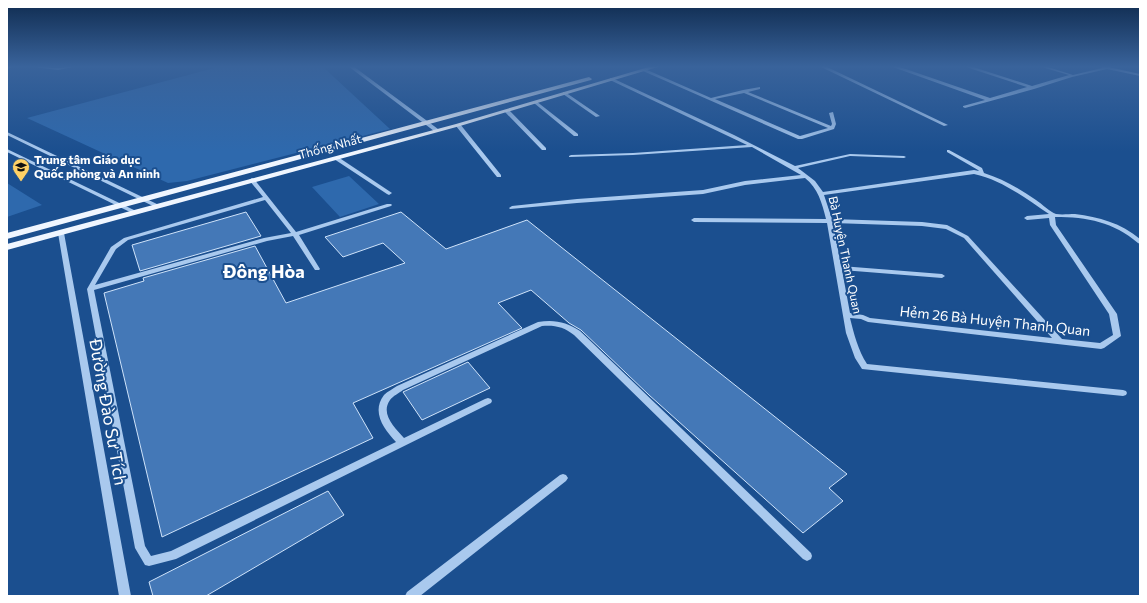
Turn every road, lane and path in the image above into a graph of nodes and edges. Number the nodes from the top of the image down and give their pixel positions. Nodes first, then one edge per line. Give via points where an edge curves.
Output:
1 (388, 94) edge
2 (534, 94) edge
3 (564, 94) joint
4 (643, 94) edge
5 (699, 94) edge
6 (730, 94) edge
7 (751, 94) edge
8 (881, 94) edge
9 (973, 94) edge
10 (1011, 94) edge
11 (710, 99) junction
12 (990, 100) junction
13 (535, 102) junction
14 (965, 107) dead end
15 (507, 111) junction
16 (831, 113) dead end
17 (598, 116) dead end
18 (428, 124) junction
19 (458, 124) junction
20 (946, 125) dead end
21 (832, 128) junction
22 (436, 130) junction
23 (7, 133) edge
24 (576, 135) dead end
25 (16, 137) junction
26 (7, 140) edge
27 (752, 146) junction
28 (544, 149) dead end
29 (7, 150) edge
30 (949, 151) dead end
31 (571, 156) dead end
32 (904, 157) dead end
33 (336, 158) junction
34 (793, 168) junction
35 (982, 173) junction
36 (499, 176) dead end
37 (805, 176) junction
38 (252, 180) junction
39 (389, 193) dead end
40 (821, 194) junction
41 (267, 198) junction
42 (143, 200) junction
43 (389, 205) dead end
44 (120, 206) junction
45 (157, 206) junction
46 (512, 208) dead end
47 (134, 212) junction
48 (1052, 214) junction
49 (1027, 218) dead end
50 (694, 220) dead end
51 (828, 220) junction
52 (61, 233) junction
53 (295, 234) junction
54 (7, 236) edge
55 (1140, 242) edge
56 (7, 247) edge
57 (838, 268) junction
58 (317, 269) dead end
59 (942, 276) dead end
60 (90, 288) junction
61 (847, 315) junction
62 (1060, 342) junction
63 (1123, 393) dead end
64 (488, 401) dead end
65 (403, 443) junction
66 (563, 478) dead end
67 (807, 556) dead end
68 (125, 596) edge
69 (411, 596) edge

1 - 18 street
2 - 18 main road, Thống Nhất
3 - 13 main road, Thống Nhất
3 - 17 street
4 - 27 street, Bà Huyện Thanh Quan
5 - 11 street
6 - 11 street
7 - 21 street
8 - 20 street
9 - 12 street
10 - 12 street
11 - 21 street via 800,138
12 - 14 street
13 - 15 main road, Thống Nhất
13 - 24 street
15 - 19 main road, Thống Nhất
15 - 28 street
16 - 21 street via 834,124
18 - 22 street
18 - 42 main road, Thống Nhất
19 - 22 main road, Thống Nhất
19 - 36 street
22 - 33 main road, Thống Nhất
23 - 25 street
25 - 26 street
25 - 42 street
27 - 31 street
27 - 34 street, Bà Huyện Thanh Quan
29 - 44 street
30 - 35 street
32 - 34 street via 850,155
33 - 38 main road, Thống Nhất
33 - 39 street
34 - 37 street, Bà Huyện Thanh Quan
35 - 40 street via 964,173
35 - 48 street via 1016,190
37 - 40 street, Bà Huyện Thanh Quan via 816,185
37 - 46 street via 738,184 703,192
38 - 41 street
38 - 45 main road, Thống Nhất
40 - 51 street, Bà Huyện Thanh Quan
41 - 53 street
41 - 60 street via 126,239 113,248
42 - 44 main road, Thống Nhất
42 - 45 street
43 - 53 street
44 - 47 street
44 - 54 main road, Thống Nhất
45 - 47 main road, Thống Nhất
47 - 52 main road, Thống Nhất
48 - 49 street
48 - 55 street via 1110,223
48 - 62 street, Hẻm 26 Bà Huyện Thanh Quan via 1053,225 1113,314 1117,336 1101,346
50 - 51 street
51 - 57 street, Bà Huyện Thanh Quan
51 - 62 street via 922,224 953,229 970,242
52 - 56 main road, Thống Nhất
52 - 68 street, Đường Đào Sư Tích
53 - 58 street
53 - 60 street via 266,239
57 - 59 street
57 - 61 street, Bà Huyện Thanh Quan
60 - 65 street via 140,548 149,561 172,556
61 - 62 street, Hẻm 26 Bà Huyện Thanh Quan via 868,320
61 - 63 street, Bà Huyện Thanh Quan via 857,355 865,367
64 - 65 street
65 - 67 street via 384,423 383,410 387,398 400,388 541,324 556,322 577,333
66 - 69 street

